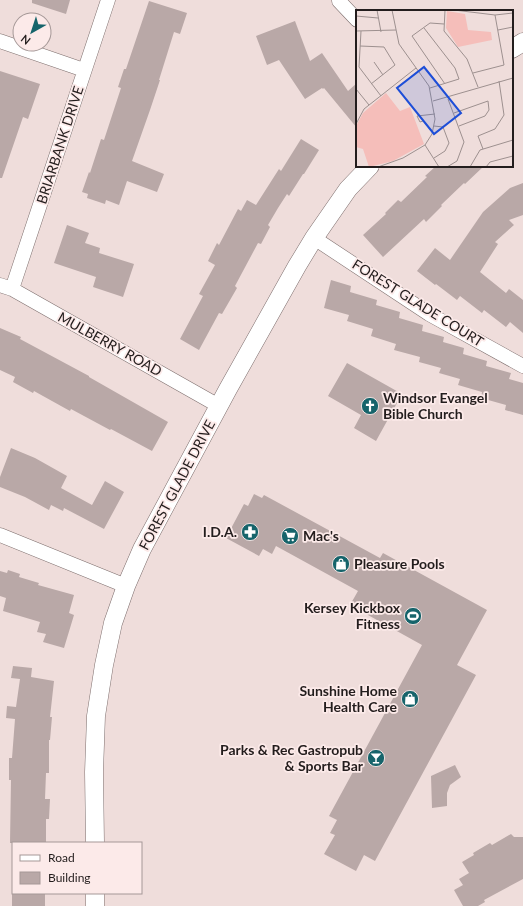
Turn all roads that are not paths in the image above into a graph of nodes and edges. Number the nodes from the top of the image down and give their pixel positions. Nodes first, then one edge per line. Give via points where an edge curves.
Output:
1 (108, 0) edge
2 (339, 0) edge
3 (356, 19) edge
4 (0, 41) edge
5 (523, 42) edge
6 (513, 48) edge
7 (84, 70) junction
8 (369, 167) edge
9 (314, 238) junction
10 (6, 287) edge
11 (523, 366) edge
12 (219, 406) junction
13 (0, 535) edge
14 (126, 586) junction
15 (95, 842) edge
16 (95, 894) edge
17 (95, 906) edge

1 - 7 street, BRIARBANK DRIVE
2 - 3 street
4 - 7 street
5 - 6 street
7 - 10 street, BRIARBANK DRIVE
8 - 9 street, FOREST GLADE DRIVE via 348,189
9 - 11 street, FOREST GLADE COURT via 429,314
9 - 12 street, FOREST GLADE DRIVE
10 - 12 street, MULBERRY ROAD
12 - 14 street, FOREST GLADE DRIVE via 142,548
13 - 14 street
14 - 15 street, FOREST GLADE DRIVE via 113,624 96,716
16 - 17 street

